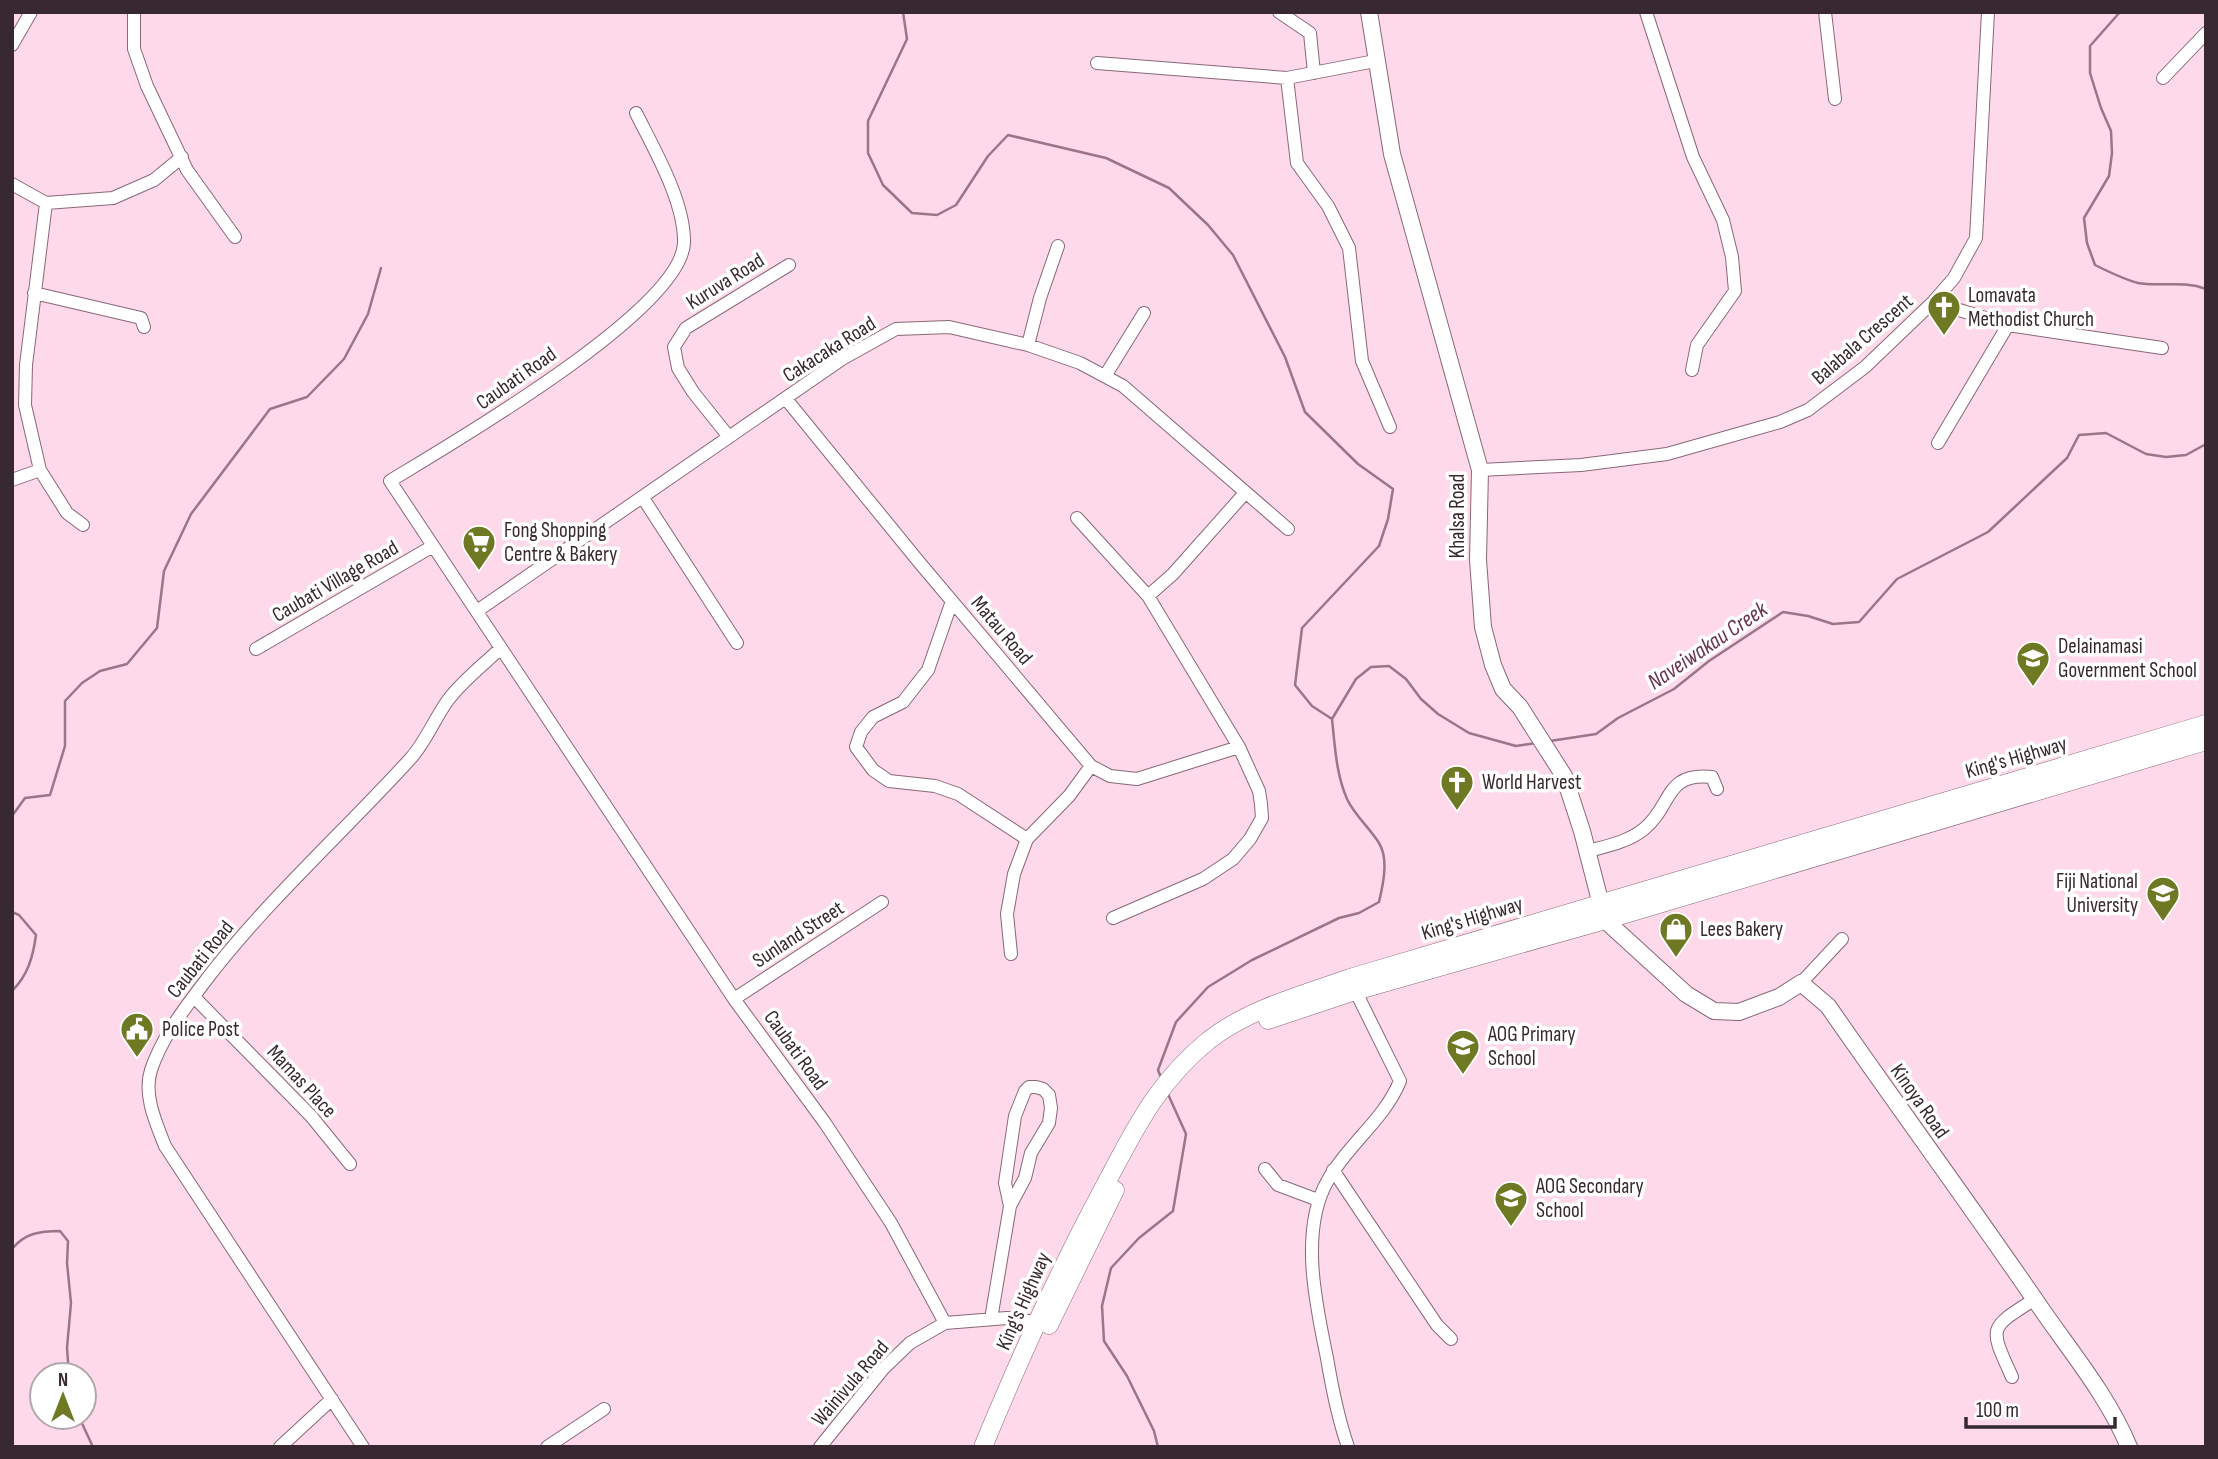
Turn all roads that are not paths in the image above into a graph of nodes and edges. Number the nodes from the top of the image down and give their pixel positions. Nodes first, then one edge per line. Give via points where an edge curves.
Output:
1 (31, 12) edge
2 (134, 12) edge
3 (1279, 12) edge
4 (1368, 12) edge
5 (1646, 12) edge
6 (1825, 12) edge
7 (1988, 12) edge
8 (2206, 33) edge
9 (12, 46) edge
10 (1376, 61) junction
11 (1097, 63) dead end
12 (1314, 73) junction
13 (1287, 78) junction
14 (2163, 78) dead end
15 (1835, 99) dead end
16 (636, 113) dead end
17 (181, 158) junction
18 (12, 184) edge
19 (46, 202) junction
20 (235, 237) dead end
21 (1058, 246) dead end
22 (789, 265) dead end
23 (34, 293) junction
24 (1933, 302) junction
25 (1144, 313) dead end
26 (2008, 325) junction
27 (144, 327) dead end
28 (1028, 345) junction
29 (2162, 348) dead end
30 (1692, 370) dead end
31 (1105, 376) junction
32 (786, 399) junction
33 (1390, 427) dead end
34 (729, 438) junction
35 (1938, 443) dead end
36 (40, 470) junction
37 (1480, 470) junction
38 (12, 480) edge
39 (1245, 492) junction
40 (643, 498) junction
41 (1077, 518) dead end
42 (83, 525) dead end
43 (1288, 529) dead end
44 (433, 546) junction
45 (1148, 596) junction
46 (952, 601) junction
47 (477, 611) junction
48 (737, 643) dead end
49 (501, 648) junction
50 (256, 649) dead end
51 (2206, 724) edge
52 (2206, 741) edge
53 (1239, 747) junction
54 (1091, 765) junction
55 (1717, 789) dead end
56 (1027, 839) junction
57 (1588, 851) junction
58 (882, 902) dead end
59 (1603, 911) junction
60 (1113, 918) dead end
61 (1842, 939) dead end
62 (1011, 954) dead end
63 (1801, 983) junction
64 (1352, 984) junction
65 (194, 997) junction
66 (734, 999) junction
67 (350, 1164) dead end
68 (1265, 1169) dead end
69 (1334, 1170) junction
70 (1318, 1200) junction
71 (1010, 1206) junction
72 (2035, 1300) junction
73 (991, 1320) junction
74 (945, 1323) junction
75 (1044, 1324) junction
76 (1451, 1339) dead end
77 (2012, 1377) dead end
78 (332, 1399) junction
79 (604, 1409) dead end
80 (280, 1447) edge
81 (363, 1447) edge
82 (547, 1447) edge
83 (820, 1447) edge
84 (984, 1447) edge
85 (996, 1447) edge
86 (1348, 1447) edge
87 (2129, 1447) edge

1 - 9 street
2 - 17 street via 134,49
3 - 12 street via 1310,33
4 - 10 main road, Khalsa Road
5 - 30 street via 1693,157 1723,220 1732,257 1735,291 1697,345
6 - 15 street
7 - 24 street, Balabala Crescent via 1976,238 1954,278
8 - 14 street
10 - 12 street
10 - 37 main road, Khalsa Road via 1392,154
11 - 13 street
12 - 13 street
13 - 33 street via 1297,163 1328,206 1349,248 1362,361
16 - 44 street, Caubati Road via 672,187 684,244 675,268 625,324 509,408 390,481
17 - 19 street via 154,180 113,198
17 - 20 street
18 - 19 street
19 - 23 street
21 - 28 street
22 - 34 street, Kuruva Road via 686,328 674,346 678,368
23 - 27 street via 141,318
23 - 36 street via 25,405
24 - 26 street
24 - 37 street, Balabala Crescent via 1865,367 1808,410 1780,422 1667,454 1581,465
25 - 31 street
26 - 29 street
26 - 35 street
28 - 31 street, Cakacaka Road
28 - 32 street, Cakacaka Road via 949,327 896,329 842,359
31 - 39 street, Cakacaka Road via 1123,386
32 - 34 street, Cakacaka Road
32 - 46 street, Matau Road
34 - 40 street, Cakacaka Road
36 - 38 street
36 - 42 street via 67,513
37 - 57 main road, Khalsa Road via 1478,560 1483,627 1493,665 1503,689 1520,707 1564,776
39 - 43 street, Cakacaka Road
39 - 45 street
40 - 47 street, Cakacaka Road
40 - 48 street
41 - 45 street
44 - 47 street, Caubati Road
44 - 50 street, Caubati Village Road
45 - 53 street
46 - 54 street, Matau Road
46 - 56 street via 928,670 903,702 873,717 856,747 873,770 890,780 958,794
47 - 49 street, Caubati Road
49 - 65 street, Caubati Road via 449,699 414,755 227,953
49 - 66 street, Caubati Road
51 - 59 highway, King's Highway
52 - 59 highway, King's Highway
53 - 54 street, Matau Road via 1137,779 1110,775
53 - 60 street via 1261,804 1262,818 1250,839 1233,859 1203,879
54 - 56 street via 1069,796
55 - 57 street via 1712,777 1693,775 1675,785 1644,829 1621,842
56 - 62 street via 1014,874 1007,914
57 - 59 main road, Khalsa Road
58 - 66 street, Sunland Street
59 - 63 main road via 1686,994 1714,1011 1739,1012
59 - 64 highway, King's Highway
61 - 63 street
63 - 72 main road, Kinoya Road via 1828,1006
64 - 69 street via 1400,1081 1380,1115
64 - 75 highway, King's Highway via 1243,1032 1171,1084 1072,1247
65 - 67 street, Mamas Place via 311,1116
65 - 78 street, Caubati Road via 160,1046 150,1073 154,1119 165,1146
66 - 74 street, Caubati Road via 891,1223
68 - 70 street via 1278,1185
69 - 70 street
69 - 76 street via 1437,1325
70 - 86 street via 1312,1252 1315,1297
71 - 71 street via 1005,1183 1015,1116 1024,1091 1036,1087 1049,1095 1049,1123 1031,1153 1025,1178
71 - 73 street
72 - 77 street via 1996,1327 1996,1340
72 - 87 main road, Kinoya Road via 2117,1419
73 - 74 street
73 - 75 street
74 - 83 street, Wainivula Road via 910,1343 883,1369
75 - 84 highway, King's Highway
75 - 85 highway, King's Highway
78 - 80 street
78 - 81 street, Caubati Road
79 - 82 street

